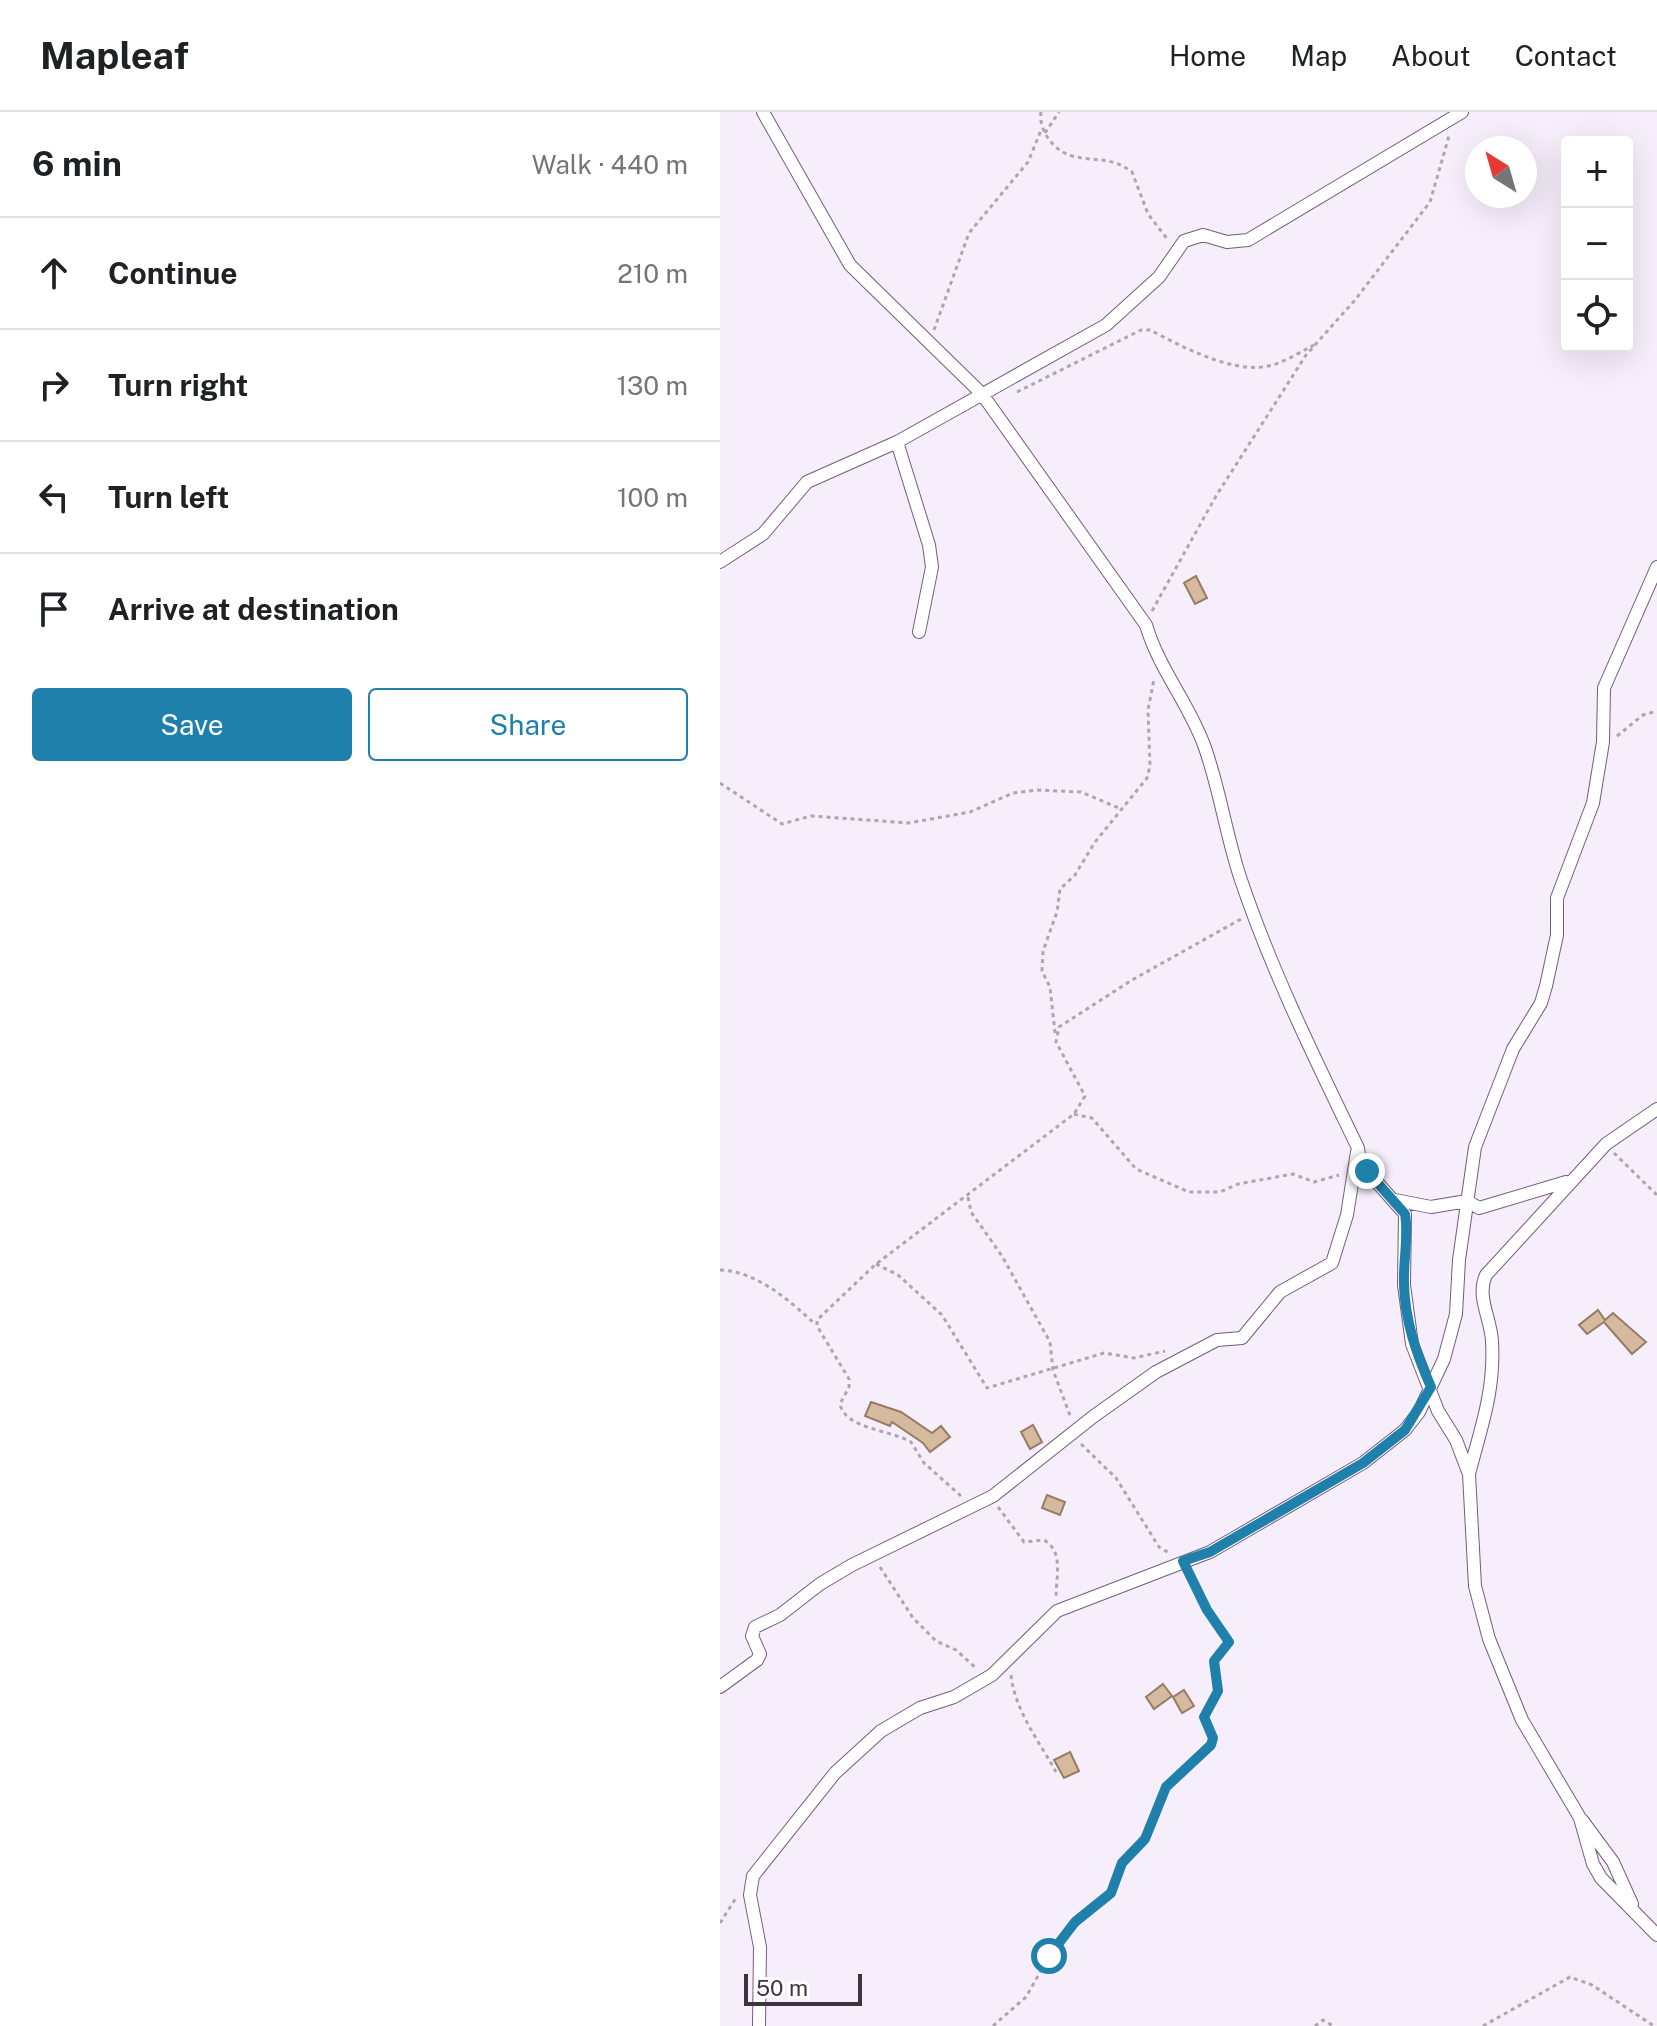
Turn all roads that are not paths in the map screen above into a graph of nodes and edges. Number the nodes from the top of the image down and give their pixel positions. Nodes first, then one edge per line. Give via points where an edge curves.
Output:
1 (763, 112) edge
2 (1457, 113) edge
3 (982, 394) junction
4 (897, 442) junction
5 (720, 562) edge
6 (1657, 567) edge
7 (919, 632) dead end
8 (1657, 1109) edge
9 (1358, 1148) junction
10 (1570, 1181) junction
11 (1395, 1200) junction
12 (1467, 1201) junction
13 (1431, 1387) junction
14 (1469, 1474) junction
15 (720, 1687) edge
16 (1657, 1935) edge
17 (759, 2026) edge

1 - 3 street via 850,265
2 - 3 street via 1248,240 1195,236 1175,250 1159,277 1106,325
3 - 4 street
3 - 9 street via 1146,625 1155,658 1204,745 1253,913
4 - 5 street via 807,482 763,534
4 - 7 street via 932,567
6 - 12 street via 1607,677 1593,803 1557,898 1549,976 1541,1003 1513,1049 1475,1147
8 - 10 street via 1606,1144
9 - 11 street via 1360,1163
9 - 15 street via 1347,1215 1332,1263 1280,1292 1245,1336 1217,1340 1156,1372 993,1496 876,1552 755,1627 752,1636 760,1654
10 - 12 street via 1479,1208
10 - 14 street via 1483,1282 1492,1341 1491,1400
11 - 12 street via 1431,1207
11 - 13 street via 1407,1228 1404,1285 1412,1344
12 - 13 street via 1456,1314
13 - 14 street
13 - 17 street via 1405,1430 1363,1463 1210,1552 1057,1611 992,1675 881,1731 835,1773 753,1876 750,1895 760,1947
14 - 16 street via 1475,1586 1489,1639 1522,1720 1580,1818 1601,1878

